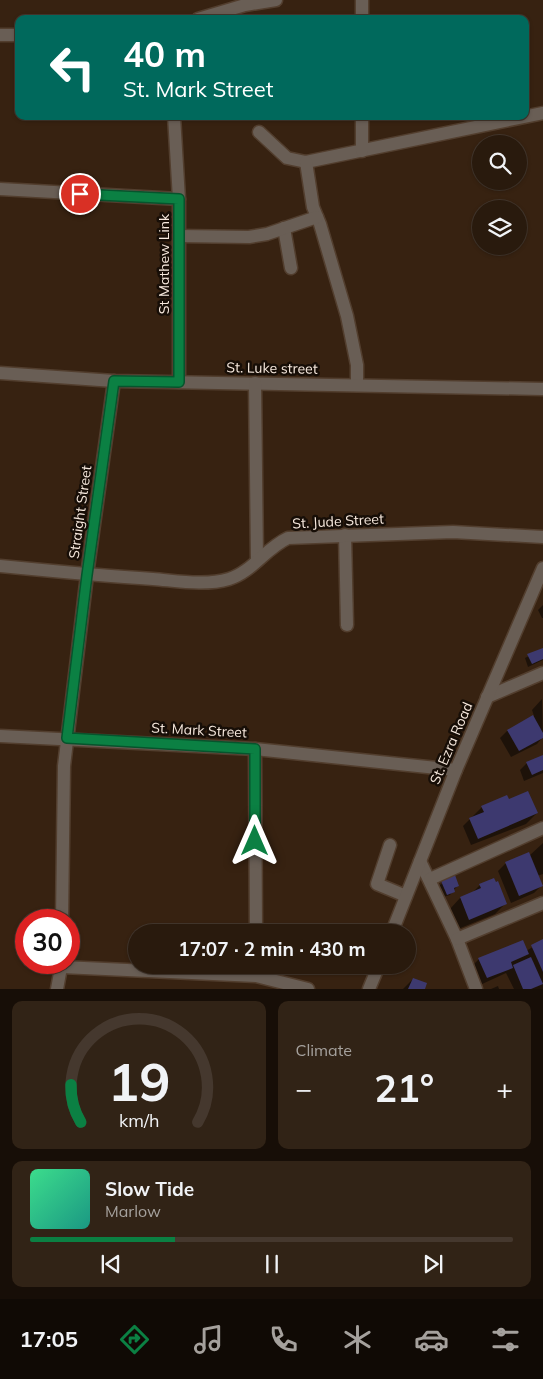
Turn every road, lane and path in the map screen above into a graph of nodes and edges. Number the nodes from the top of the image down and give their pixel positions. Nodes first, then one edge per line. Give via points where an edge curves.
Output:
1 (276, 0) edge
2 (362, 0) edge
3 (211, 15) edge
4 (362, 15) edge
5 (15, 35) edge
6 (0, 36) edge
7 (543, 113) edge
8 (529, 116) edge
9 (174, 120) edge
10 (362, 120) edge
11 (511, 120) edge
12 (259, 132) dead end
13 (362, 152) junction
14 (306, 162) junction
15 (0, 189) edge
16 (179, 199) junction
17 (317, 217) junction
18 (284, 228) junction
19 (179, 236) junction
20 (291, 268) dead end
21 (0, 373) edge
22 (114, 381) junction
23 (179, 382) junction
24 (255, 383) junction
25 (357, 385) junction
26 (543, 389) edge
27 (345, 535) junction
28 (543, 537) edge
29 (257, 560) junction
30 (0, 566) edge
31 (543, 568) edge
32 (87, 575) junction
33 (347, 625) dead end
34 (543, 673) edge
35 (486, 697) junction
36 (0, 736) edge
37 (67, 738) junction
38 (255, 749) junction
39 (456, 770) junction
40 (543, 828) edge
41 (390, 845) dead end
42 (420, 861) junction
43 (430, 879) junction
44 (406, 896) junction
45 (543, 903) edge
46 (62, 909) edge
47 (256, 924) edge
48 (395, 924) edge
49 (457, 939) junction
50 (80, 966) edge
51 (128, 967) edge
52 (60, 974) edge
53 (265, 974) edge
54 (375, 974) edge
55 (472, 986) edge
56 (58, 989) edge
57 (308, 989) edge
58 (369, 989) edge

1 - 3 street
2 - 4 street
5 - 6 street
7 - 8 street
9 - 16 street, St Mathew Link
10 - 13 street
11 - 13 street
12 - 14 street via 287,158
13 - 14 street
14 - 17 street via 310,195
15 - 16 street
16 - 19 street, St Mathew Link
17 - 18 street
17 - 25 street via 347,316 357,365
18 - 19 street via 249,237
18 - 20 street
19 - 23 street, St Mathew Link
21 - 22 street, St. Luke street
22 - 23 street, St. Luke street
22 - 32 street, Straight Street
23 - 24 street, St. Luke street
24 - 25 street, St. Luke street
24 - 29 street
25 - 26 street, St. Luke street
27 - 28 street, St. Jude Street via 453,532
27 - 29 street, St. Jude Street via 288,538 273,545
27 - 33 street
29 - 32 street, St. Jude Street via 246,572 208,583
30 - 32 street, St. Jude Street
31 - 35 street, St. Ezra Road
32 - 37 street, Straight Street
34 - 35 street
35 - 39 street, St. Ezra Road
36 - 37 street, St. Mark Street
37 - 38 street, St. Mark Street
37 - 46 street, Straight Street
38 - 39 street, St. Mark Street
38 - 47 street
39 - 42 street, St. Ezra Road
40 - 43 street
41 - 44 street via 377,884
42 - 43 street
42 - 44 street, St. Ezra Road
43 - 49 street
44 - 48 street, St. Ezra Road
45 - 49 street
49 - 55 street
50 - 51 street
52 - 56 street
53 - 57 street
54 - 58 street

